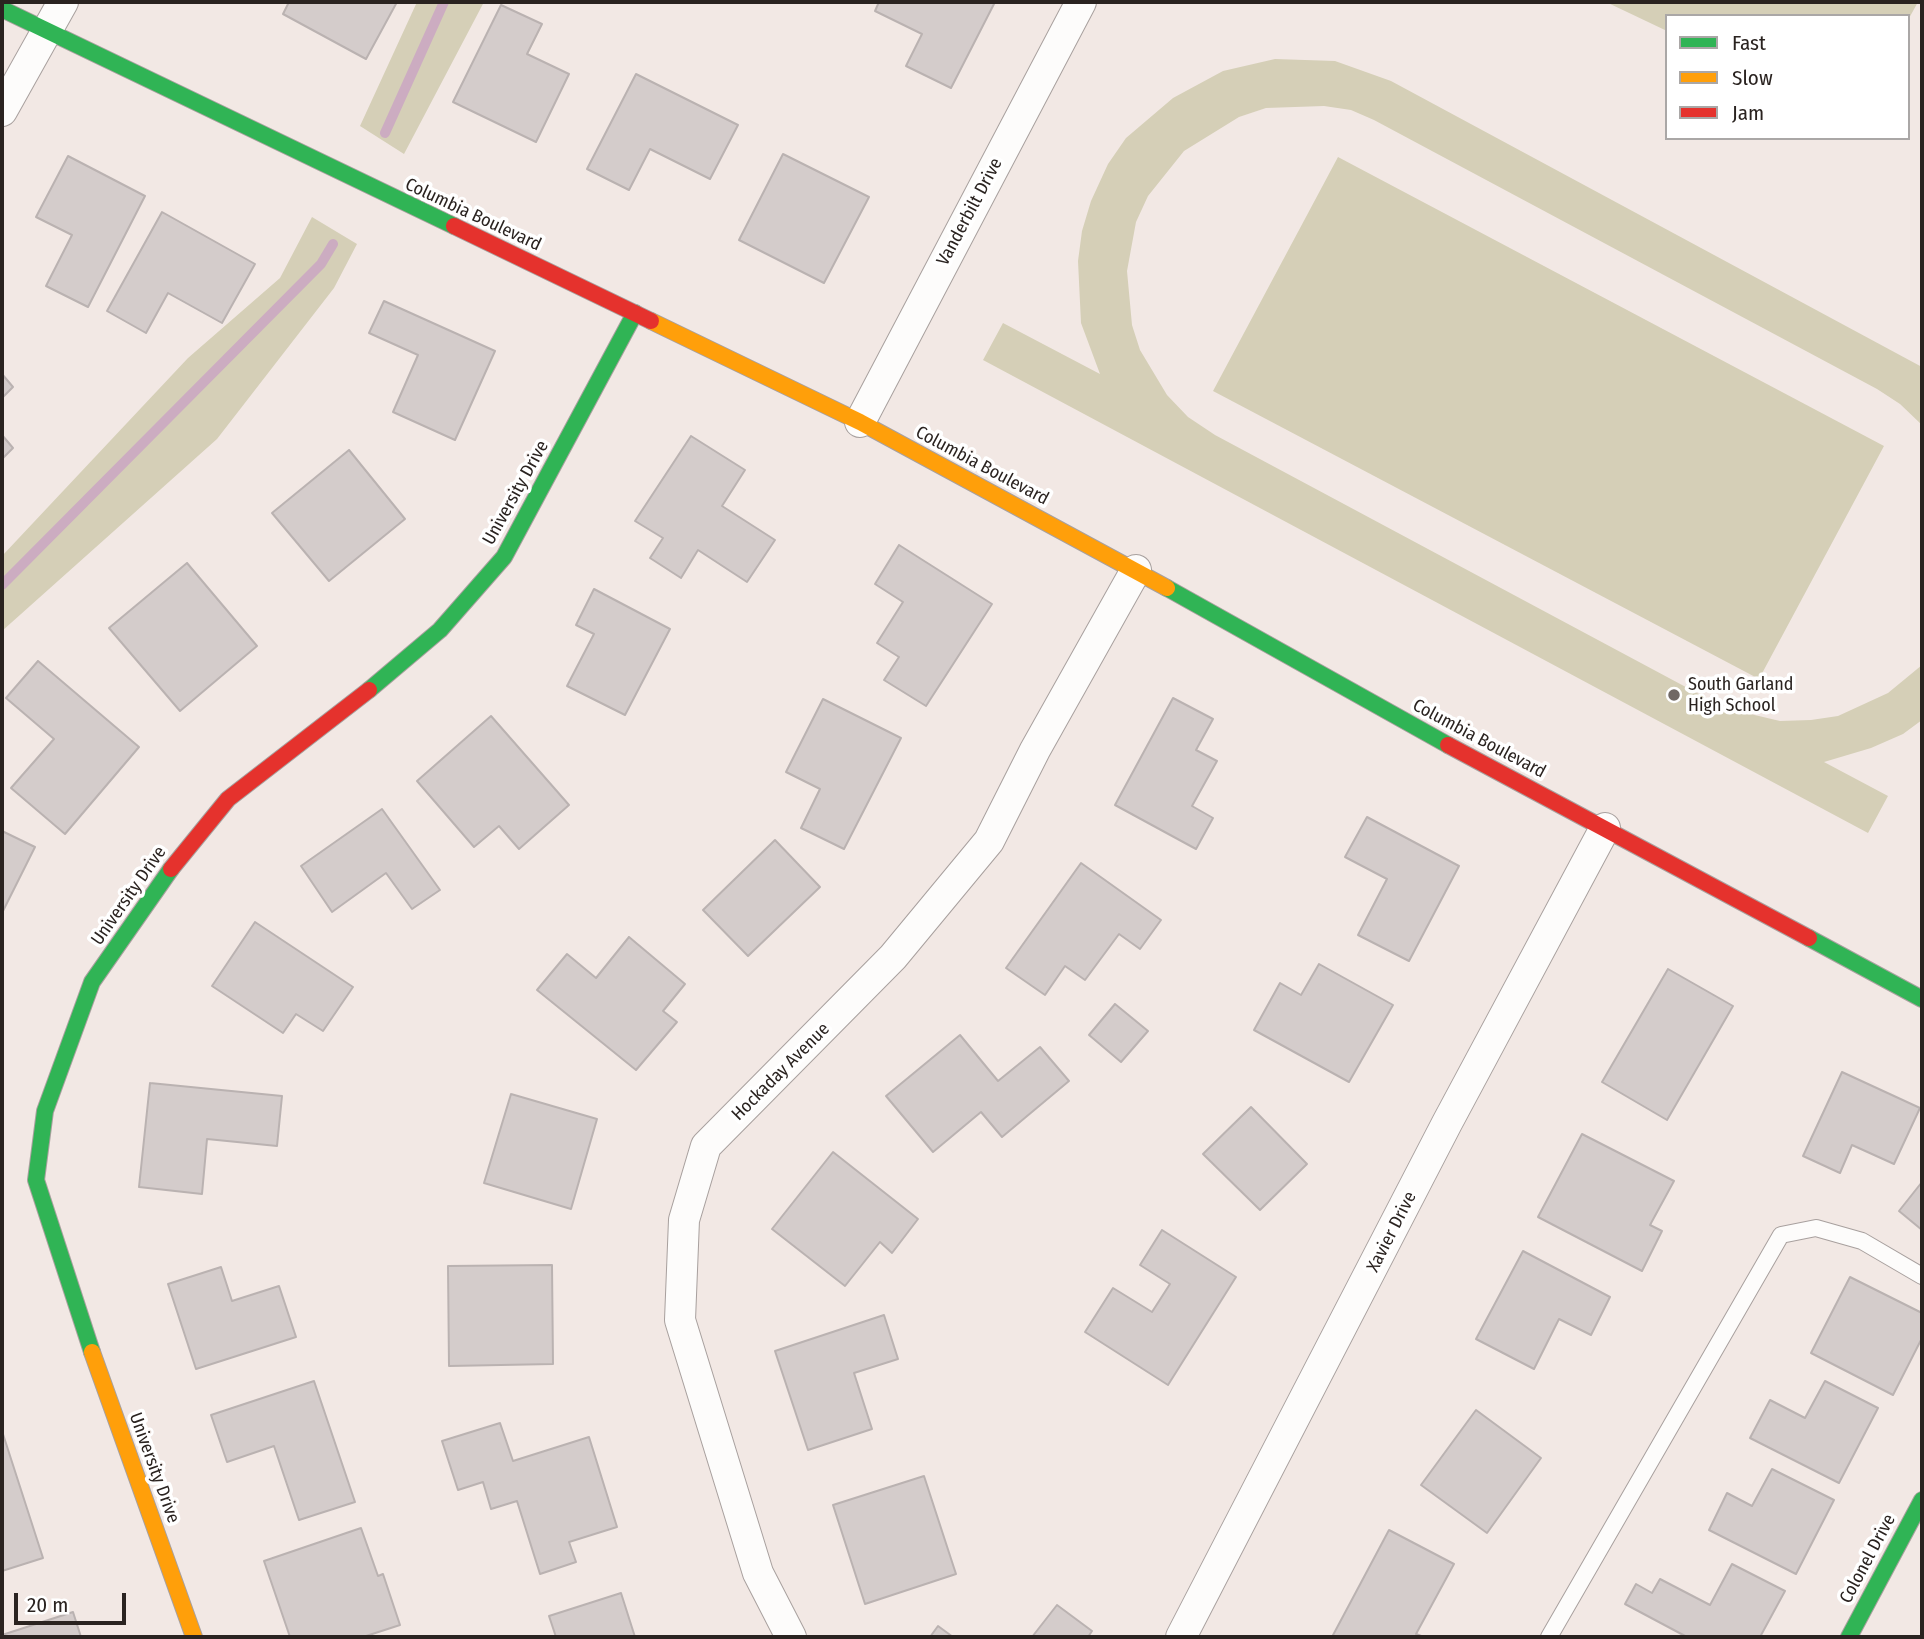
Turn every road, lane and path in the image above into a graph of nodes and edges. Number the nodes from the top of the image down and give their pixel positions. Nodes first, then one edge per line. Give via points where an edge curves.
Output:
1 (63, 2) edge
2 (1080, 2) edge
3 (2, 9) edge
4 (46, 33) junction
5 (2, 111) edge
6 (635, 313) junction
7 (860, 422) junction
8 (1136, 570) junction
9 (1605, 828) junction
10 (1922, 999) edge
11 (1922, 1276) edge
12 (1922, 1500) edge
13 (194, 1637) edge
14 (791, 1637) edge
15 (1181, 1637) edge
16 (1549, 1637) edge
17 (1849, 1637) edge

1 - 4 street
2 - 7 street, Vanderbilt Drive
3 - 4 street, Columbia Boulevard
4 - 5 street
4 - 6 street, Columbia Boulevard
6 - 7 street, Columbia Boulevard
6 - 13 street, University Drive via 504,557 440,630 228,799 180,856 92,982 45,1111 36,1181 65,1277
7 - 8 street, Columbia Boulevard
8 - 9 street, Columbia Boulevard via 1367,702
8 - 14 street, Hockaday Avenue via 989,841 893,957 706,1146 684,1220 680,1320 758,1573
9 - 10 street, Columbia Boulevard
9 - 15 street, Xavier Drive
11 - 16 lane via 1862,1241 1816,1227 1781,1235
12 - 17 street, Colonel Drive

